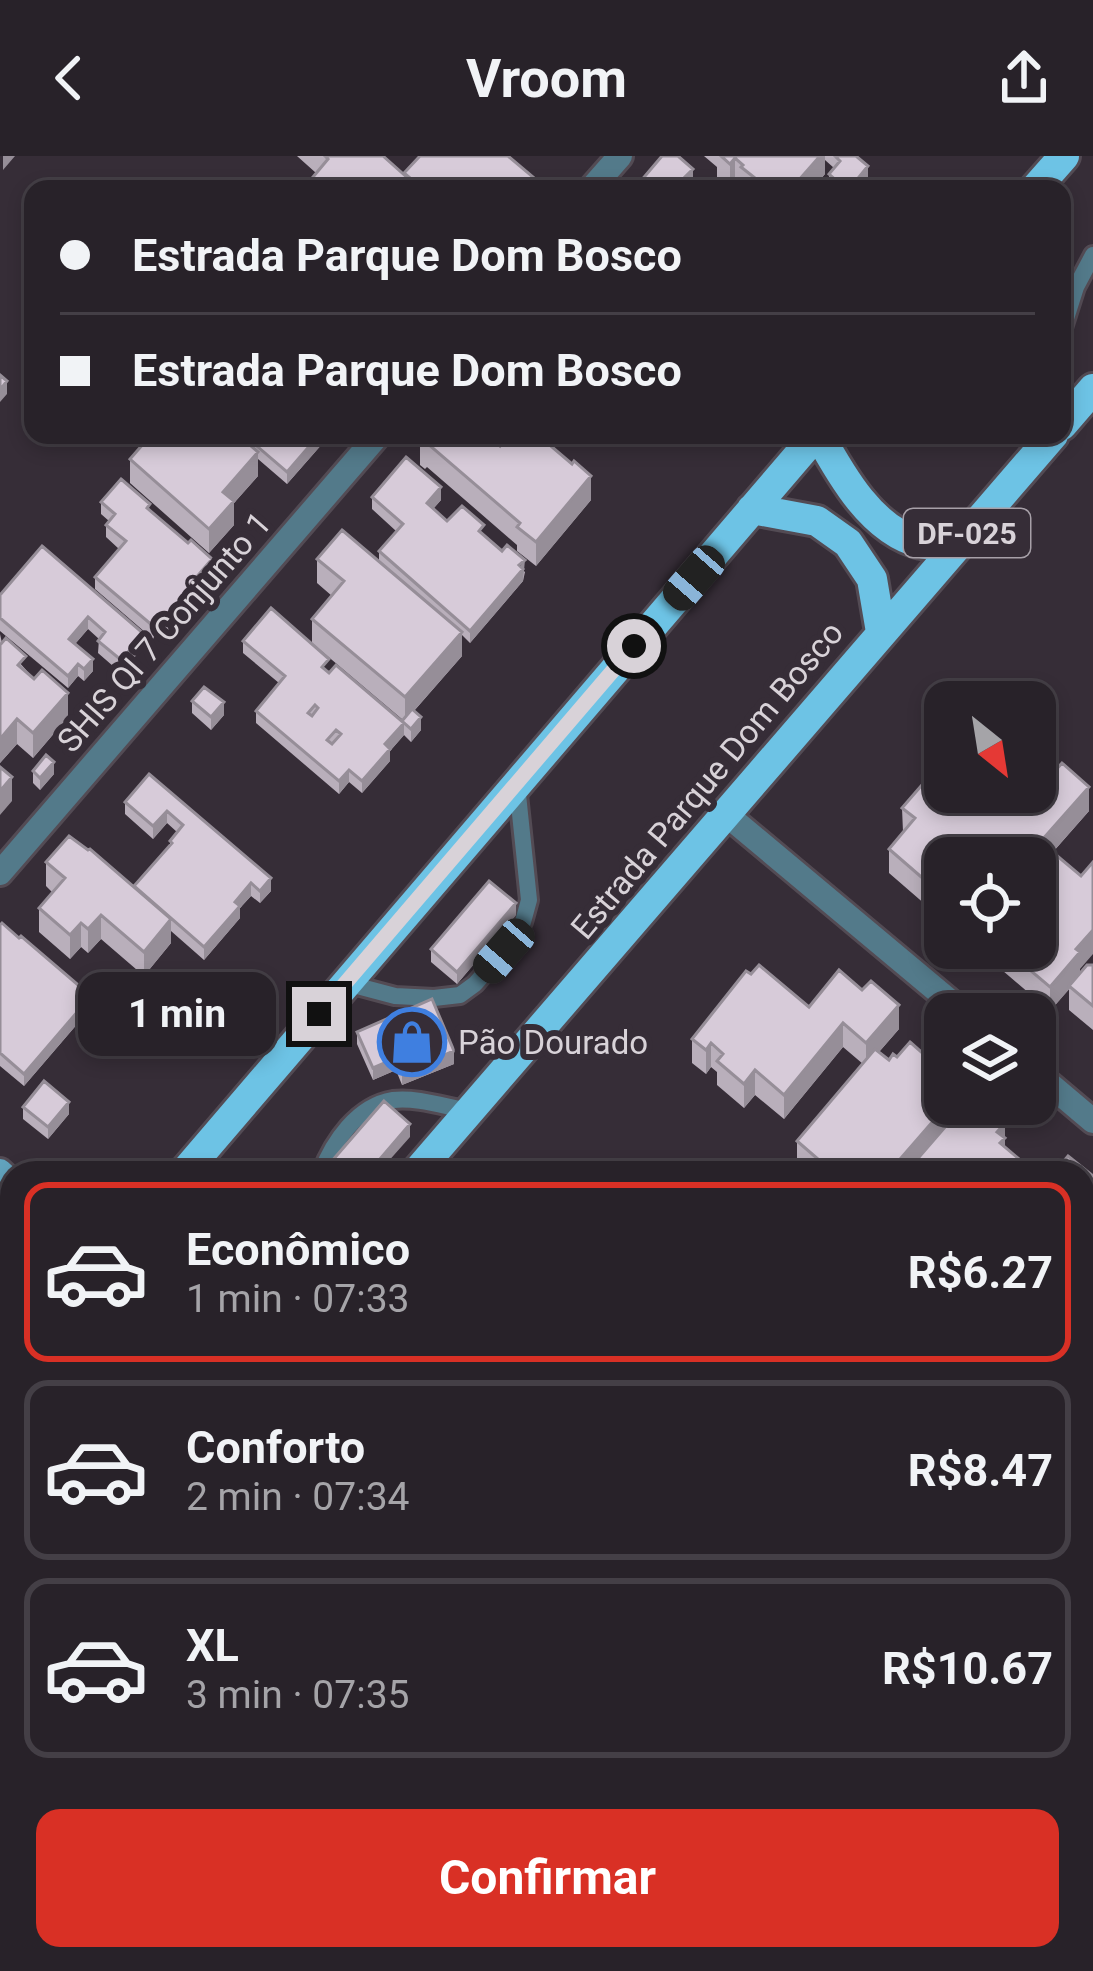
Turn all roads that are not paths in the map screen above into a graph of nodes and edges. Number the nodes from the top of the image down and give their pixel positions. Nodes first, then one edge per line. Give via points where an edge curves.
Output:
1 (620, 156) edge
2 (1064, 156) edge
3 (599, 180) edge
4 (1043, 180) edge
5 (1093, 255) edge
6 (1071, 303) edge
7 (1093, 389) edge
8 (1071, 415) edge
9 (370, 444) edge
10 (810, 444) edge
11 (823, 444) edge
12 (1045, 444) edge
13 (752, 508) junction
14 (958, 544) junction
15 (881, 632) junction
16 (517, 784) junction
17 (728, 814) junction
18 (0, 873) edge
19 (346, 983) junction
20 (940, 993) edge
21 (1056, 1090) edge
22 (470, 1112) junction
23 (1093, 1121) edge
24 (194, 1161) edge
25 (326, 1161) edge
26 (427, 1161) edge

1 - 3 street
2 - 4 main road
5 - 6 lane
7 - 8 main road
9 - 18 street, SHIS QI 7 Conjunto 1
10 - 13 main road
11 - 14 main road via 890,528 921,543
12 - 14 main road, Estrada Parque Dom Bosco / DF-025
13 - 15 main road via 817,520 848,543 872,579
13 - 16 main road
14 - 15 main road, Estrada Parque Dom Bosco / DF-025
15 - 17 main road, Estrada Parque Dom Bosco / DF-025
16 - 19 main road
16 - 19 lane via 530,900 490,968 460,995 434,998
17 - 20 street
17 - 22 main road, Estrada Parque Dom Bosco / DF-025
19 - 24 main road
21 - 23 street
22 - 25 lane via 420,1101 380,1104 352,1122
22 - 26 main road, Estrada Parque Dom Bosco / DF-025

